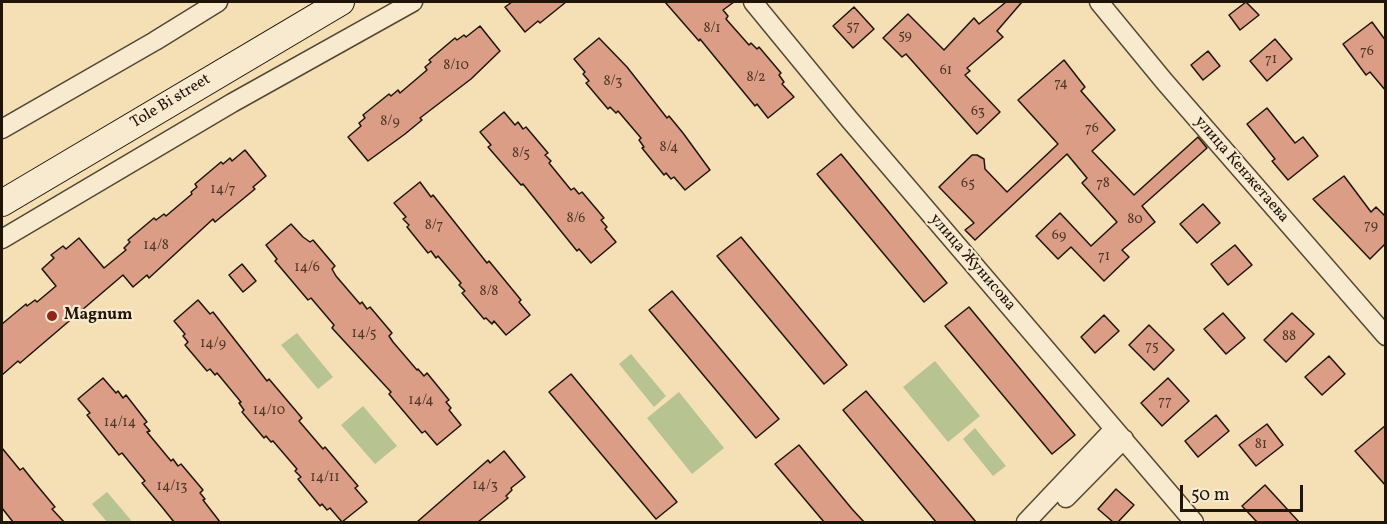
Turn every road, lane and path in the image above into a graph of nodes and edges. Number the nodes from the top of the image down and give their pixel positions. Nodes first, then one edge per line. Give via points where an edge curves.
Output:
1 (218, 2) edge
2 (341, 2) edge
3 (413, 2) edge
4 (753, 2) edge
5 (1099, 2) edge
6 (2, 129) edge
7 (2, 203) edge
8 (2, 238) edge
9 (1386, 336) edge
10 (1119, 434) junction
11 (1026, 522) edge
12 (1042, 522) edge
13 (1194, 522) edge

1 - 6 street
2 - 7 main road, Tole Bi street
3 - 8 street
4 - 10 street, улица Жунисова
5 - 9 street, улица Кенжетаева
10 - 11 street
10 - 12 street
10 - 13 street, улица Жунисова

